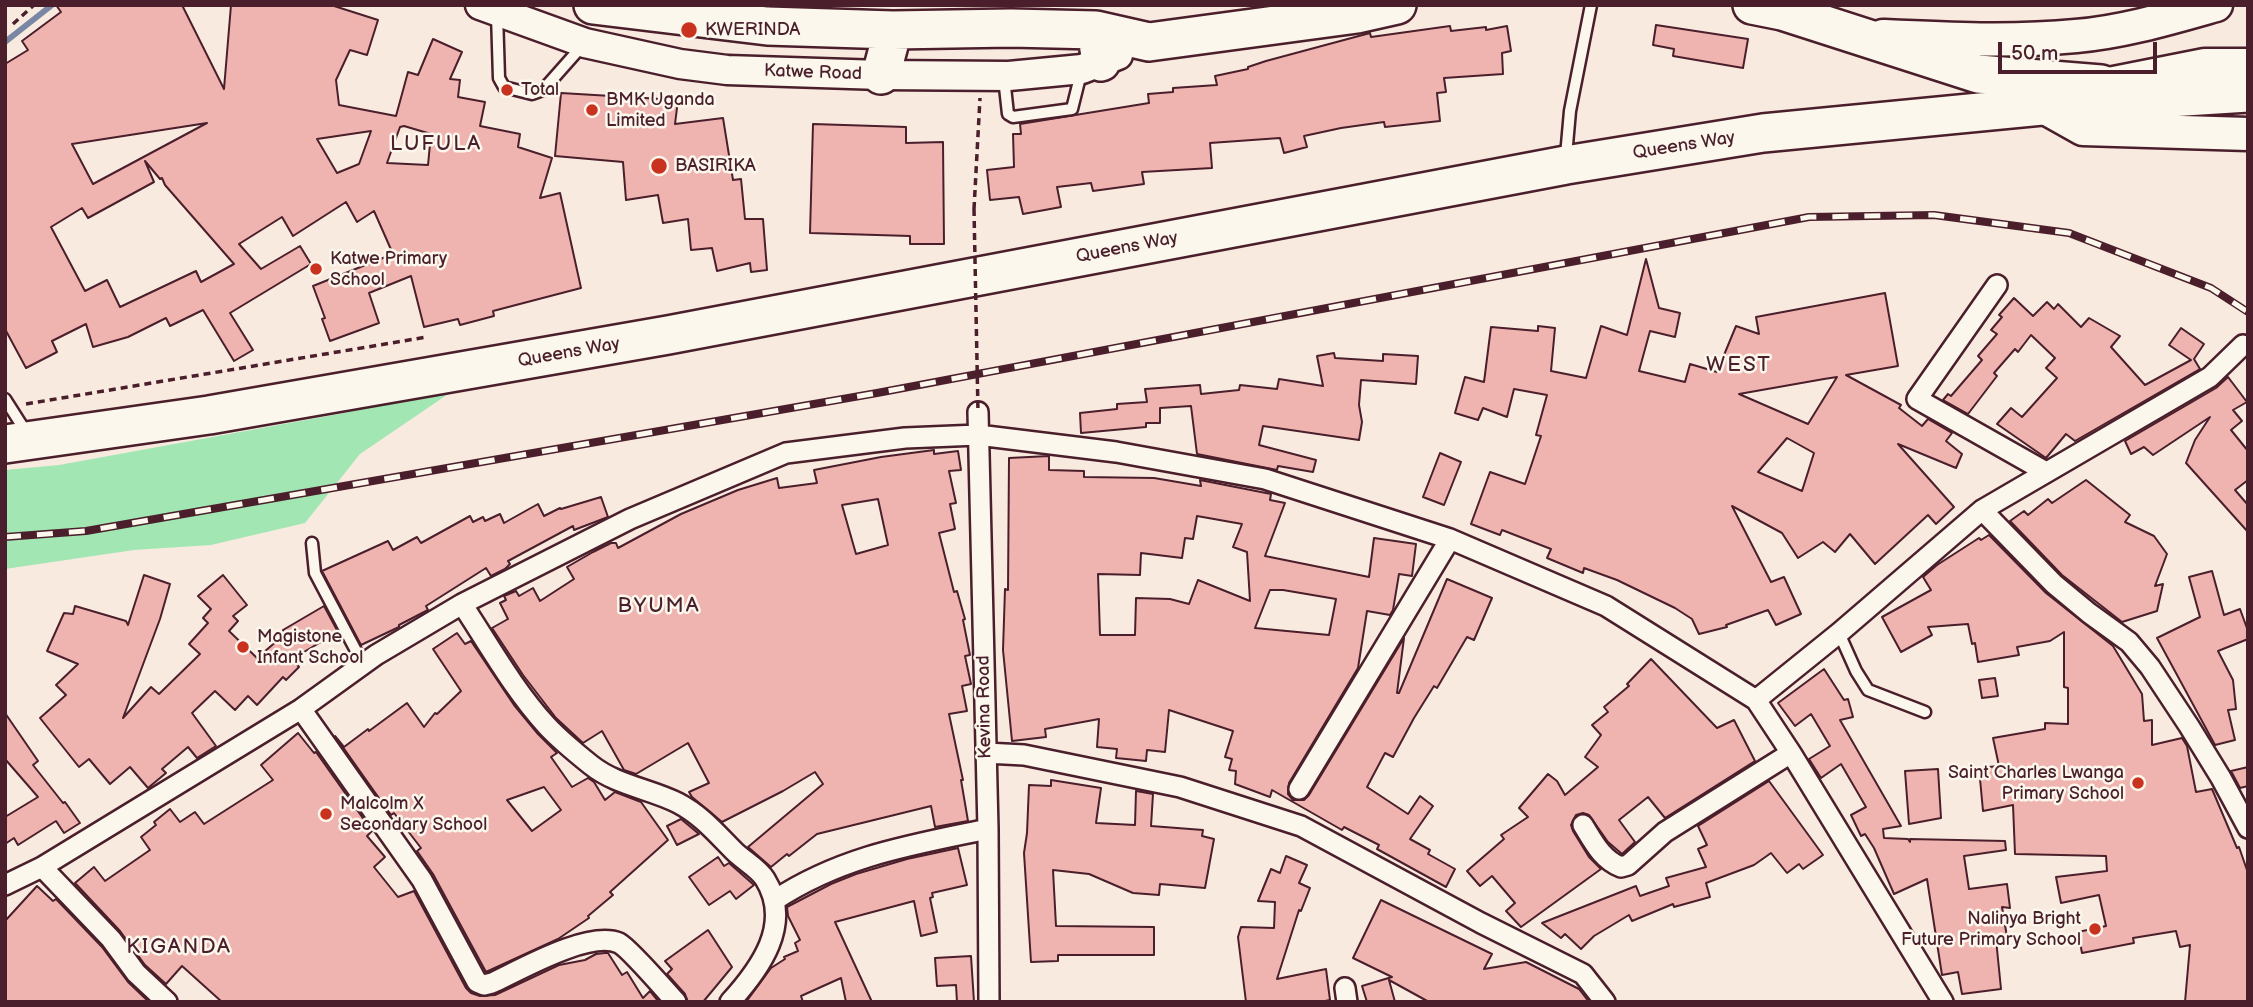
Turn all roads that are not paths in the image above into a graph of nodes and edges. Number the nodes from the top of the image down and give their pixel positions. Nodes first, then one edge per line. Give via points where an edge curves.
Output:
1 (593, 5) edge
2 (1397, 5) edge
3 (1591, 5) edge
4 (1752, 5) edge
5 (2217, 5) edge
6 (489, 9) edge
7 (972, 17) edge
8 (893, 30) junction
9 (1854, 34) junction
10 (585, 43) junction
11 (1093, 54) junction
12 (2248, 65) edge
13 (881, 75) junction
14 (992, 76) junction
15 (2109, 84) junction
16 (2237, 93) edge
17 (2042, 106) junction
18 (2248, 134) edge
19 (1566, 165) junction
20 (1997, 285) dead end
21 (2243, 345) dead end
22 (8, 402) edge
23 (978, 412) road end
24 (978, 435) junction
25 (19, 443) edge
26 (2046, 472) junction
27 (1982, 510) junction
28 (1450, 539) junction
29 (312, 543) dead end
30 (462, 604) junction
31 (1839, 633) junction
32 (363, 664) junction
33 (1756, 700) junction
34 (301, 709) junction
35 (1925, 712) dead end
36 (986, 753) junction
37 (1791, 753) junction
38 (1299, 789) dead end
39 (1583, 825) dead end
40 (2248, 828) edge
41 (988, 829) junction
42 (42, 867) junction
43 (5, 885) edge
44 (775, 900) junction
45 (167, 1002) edge
46 (677, 1002) edge
47 (730, 1002) edge
48 (989, 1002) edge
49 (1605, 1002) edge
50 (1943, 1002) edge

1 - 8 highway, Katwe Road via 767,26
2 - 11 highway, Katwe Road
3 - 19 lane via 1570,110
4 - 9 highway
5 - 9 main road via 2078,36 1998,40
6 - 10 street, Katwe Road
6 - 10 lane via 504,87 532,94 542,90
7 - 8 highway, Katwe Road
7 - 11 highway, Katwe Road
8 - 13 highway
9 - 15 highway via 1978,74
10 - 13 street, Katwe Road via 727,70
11 - 14 street, Katwe Road
11 - 14 lane via 1072,109 1013,117
12 - 15 main road via 2205,65
13 - 14 street, Katwe Road
15 - 16 highway
16 - 17 highway, Queens Way
17 - 18 main road via 2083,128
17 - 19 highway, Queens Way via 1763,133
19 - 25 highway, Queens Way via 668,335 209,415
20 - 26 street via 1917,399
21 - 26 street via 2210,377
22 - 25 lane
23 - 24 street, Kevina Road
24 - 28 street via 1116,452 1265,479
24 - 30 street via 905,438 786,453 630,519
24 - 36 street, Kevina Road
26 - 27 street
27 - 31 street
27 - 40 street via 2054,584 2129,642 2150,667
28 - 33 street via 1606,606
28 - 38 street
29 - 32 lane via 315,573
30 - 32 street
30 - 44 street via 547,727 594,768 680,804 706,821 764,877
31 - 33 street
31 - 35 lane via 1868,690
32 - 34 street
33 - 37 street
34 - 42 street
34 - 46 street via 422,880 477,982 492,983 582,942 604,940 620,944
36 - 41 street, Kevina Road
36 - 49 street via 1024,755 1180,787 1301,826 1583,974
37 - 39 street via 1665,832 1628,865 1613,864
37 - 50 street
41 - 44 street via 831,868
41 - 48 street, Kevina Road
42 - 43 street
42 - 45 street via 111,939 135,973
44 - 47 street via 775,929 767,954

